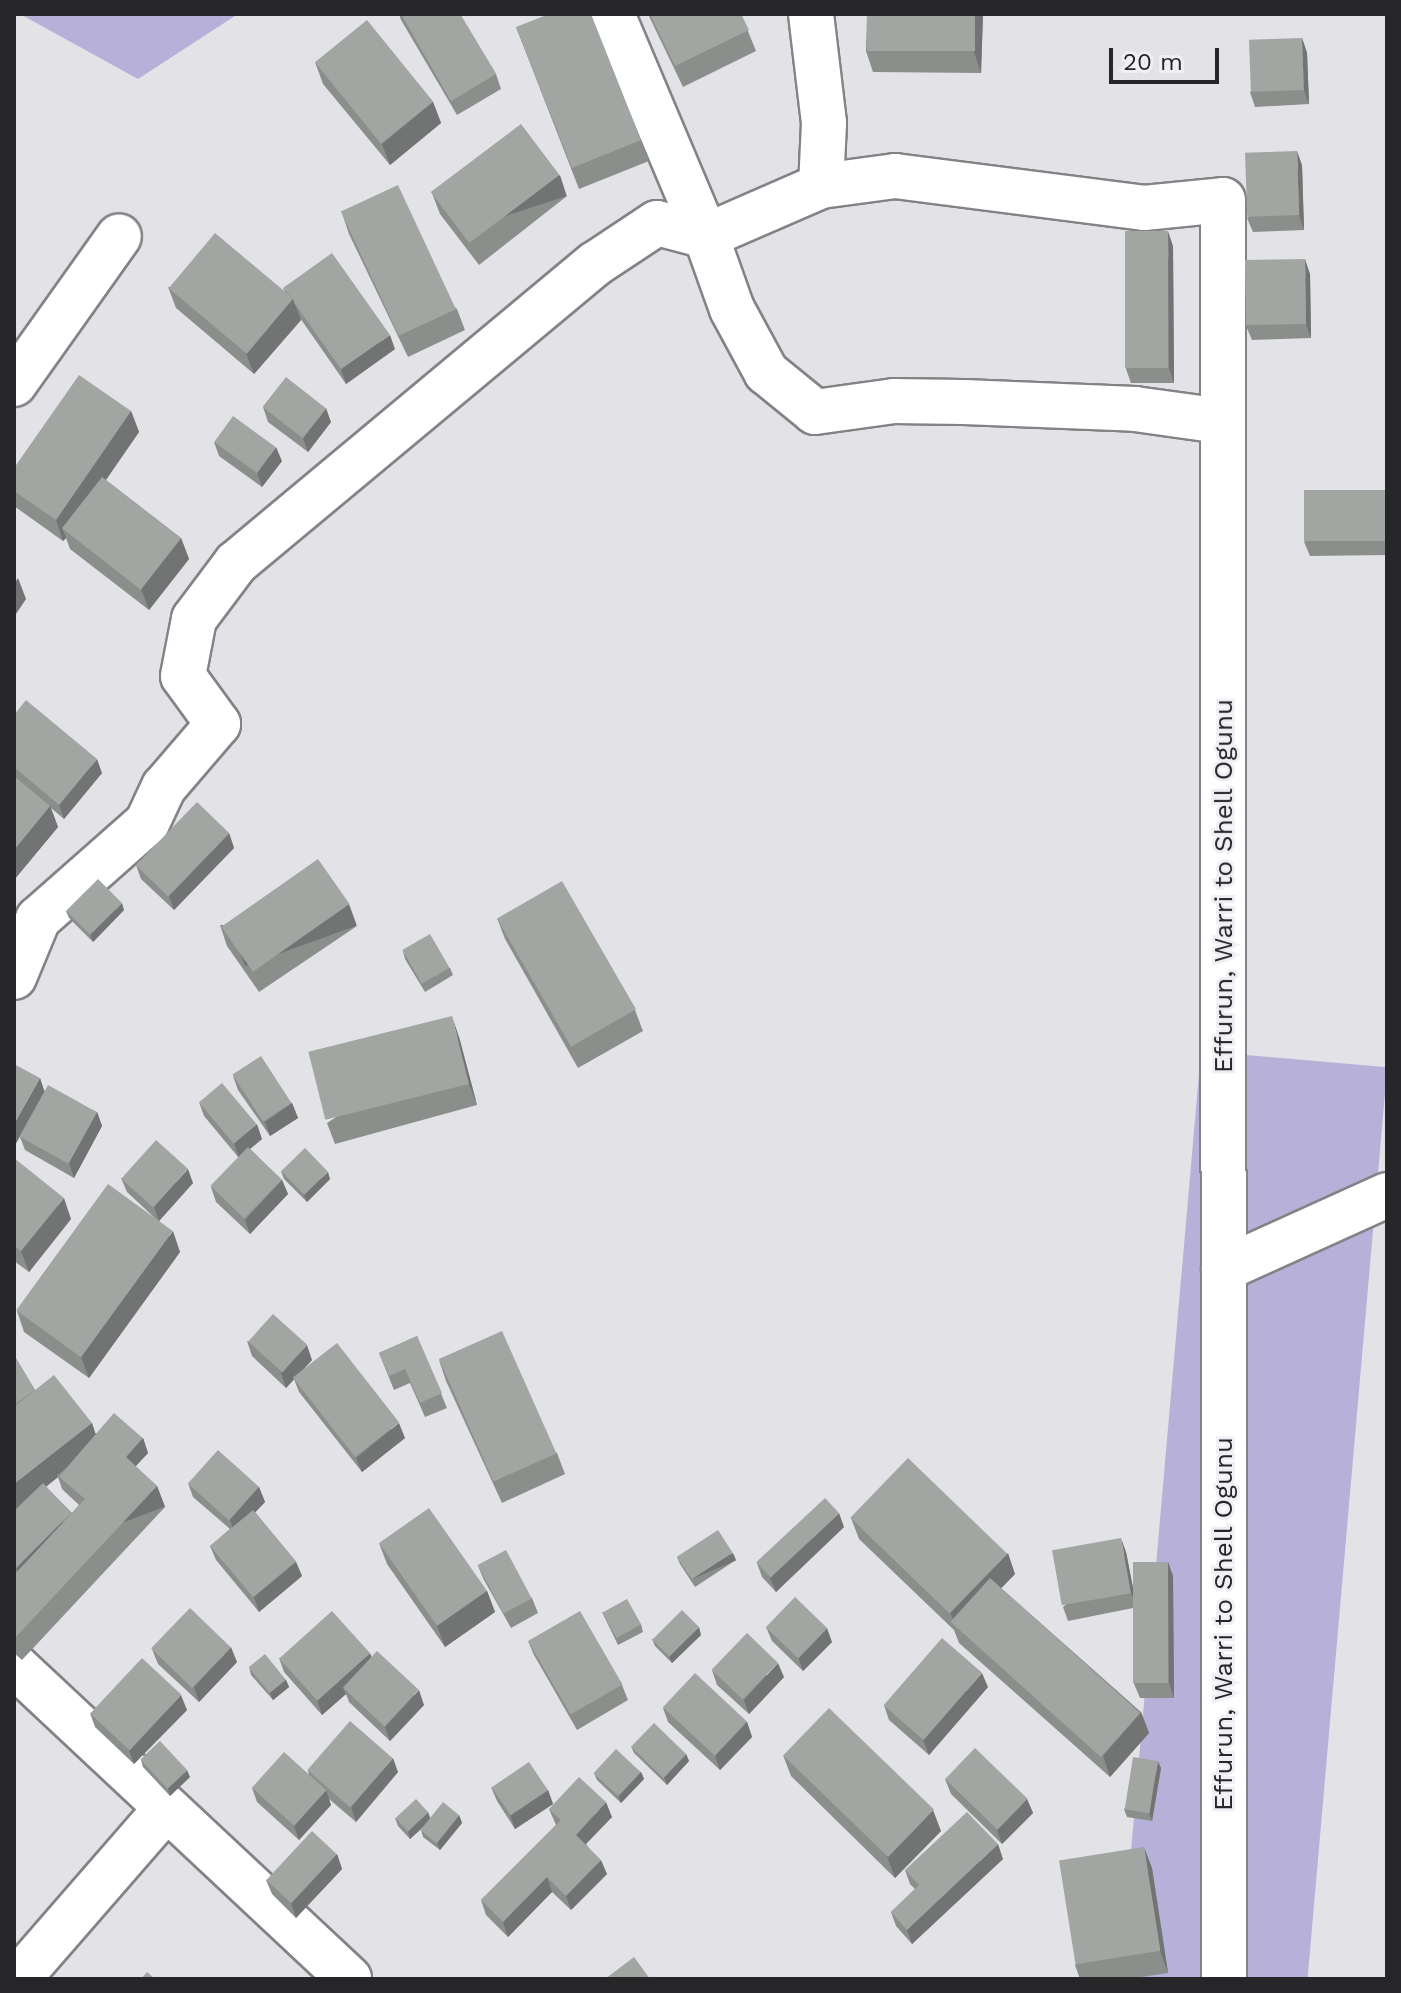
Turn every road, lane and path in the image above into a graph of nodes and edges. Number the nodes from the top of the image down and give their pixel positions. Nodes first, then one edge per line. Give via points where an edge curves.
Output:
1 (612, 14) edge
2 (811, 14) edge
3 (821, 186) junction
4 (119, 236) dead end
5 (706, 236) junction
6 (14, 384) edge
7 (1222, 421) junction
8 (14, 977) edge
9 (1387, 1195) edge
10 (1224, 1269) junction
11 (14, 1665) edge
12 (165, 1810) junction
13 (18, 1979) edge
14 (349, 1979) edge
15 (1224, 1979) edge

1 - 5 street
2 - 3 street via 824,123
3 - 5 street
3 - 7 street, Effurun, Warri to Shell Ogunu via 895,176 1144,208 1223,200
4 - 6 street
5 - 7 street via 732,309 766,372 815,412 950,402 1135,409
5 - 8 street via 657,223 595,264 236,563 194,619 183,676 218,724 164,787 147,823 38,919
7 - 10 street, Effurun, Warri to Shell Ogunu
9 - 10 street
10 - 15 street, Effurun, Warri to Shell Ogunu
11 - 12 street
12 - 13 street
12 - 14 street

